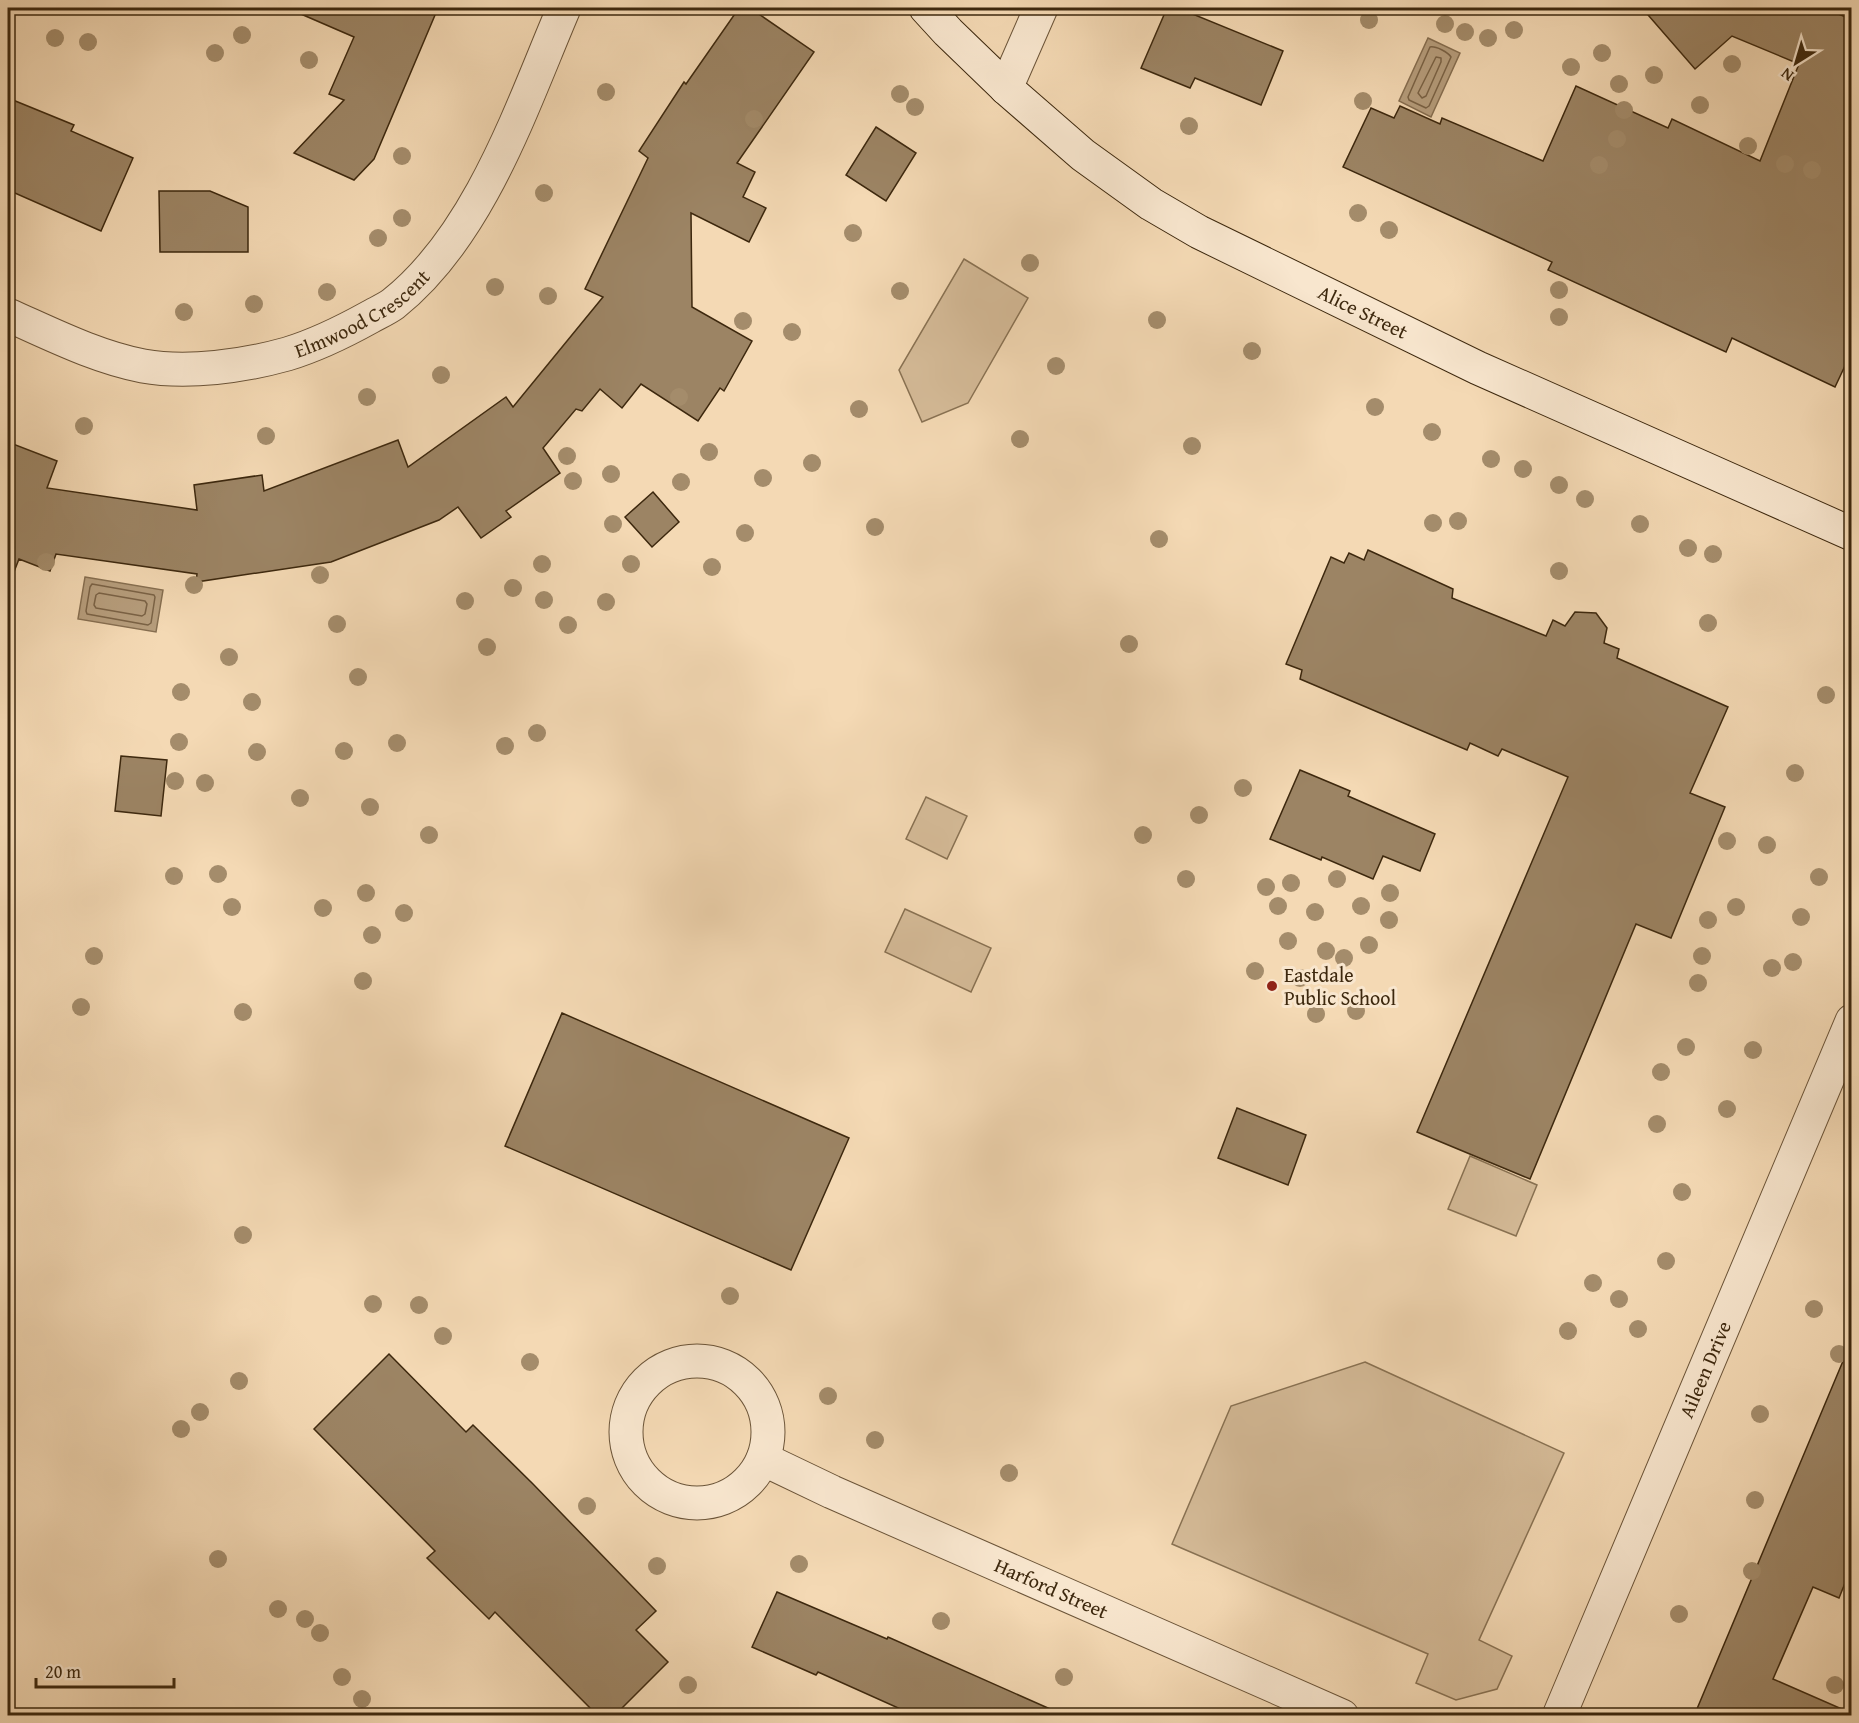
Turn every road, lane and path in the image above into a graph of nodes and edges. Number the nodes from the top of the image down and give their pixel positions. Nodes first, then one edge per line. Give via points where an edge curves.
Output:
1 (564, 8) edge
2 (926, 8) edge
3 (1041, 8) edge
4 (1006, 88) junction
5 (8, 315) edge
6 (1851, 534) edge
7 (1851, 1021) edge
8 (763, 1459) junction
9 (1342, 1716) edge
10 (1559, 1716) edge

1 - 5 street, Elmwood Crescent via 490,177 461,227 393,304 337,336 257,363 175,369 118,359
2 - 4 street, Alice Street
3 - 4 street
4 - 6 street, Alice Street via 1112,177 1199,232 1478,368
7 - 10 street, Aileen Drive
8 - 8 street via 745,1486 724,1499 697,1503 672,1499 643,1479 630,1458 626,1435 629,1411 649,1379 680,1362 705,1361 737,1373 755,1390 765,1410 768,1435
8 - 9 street, Harford Street

